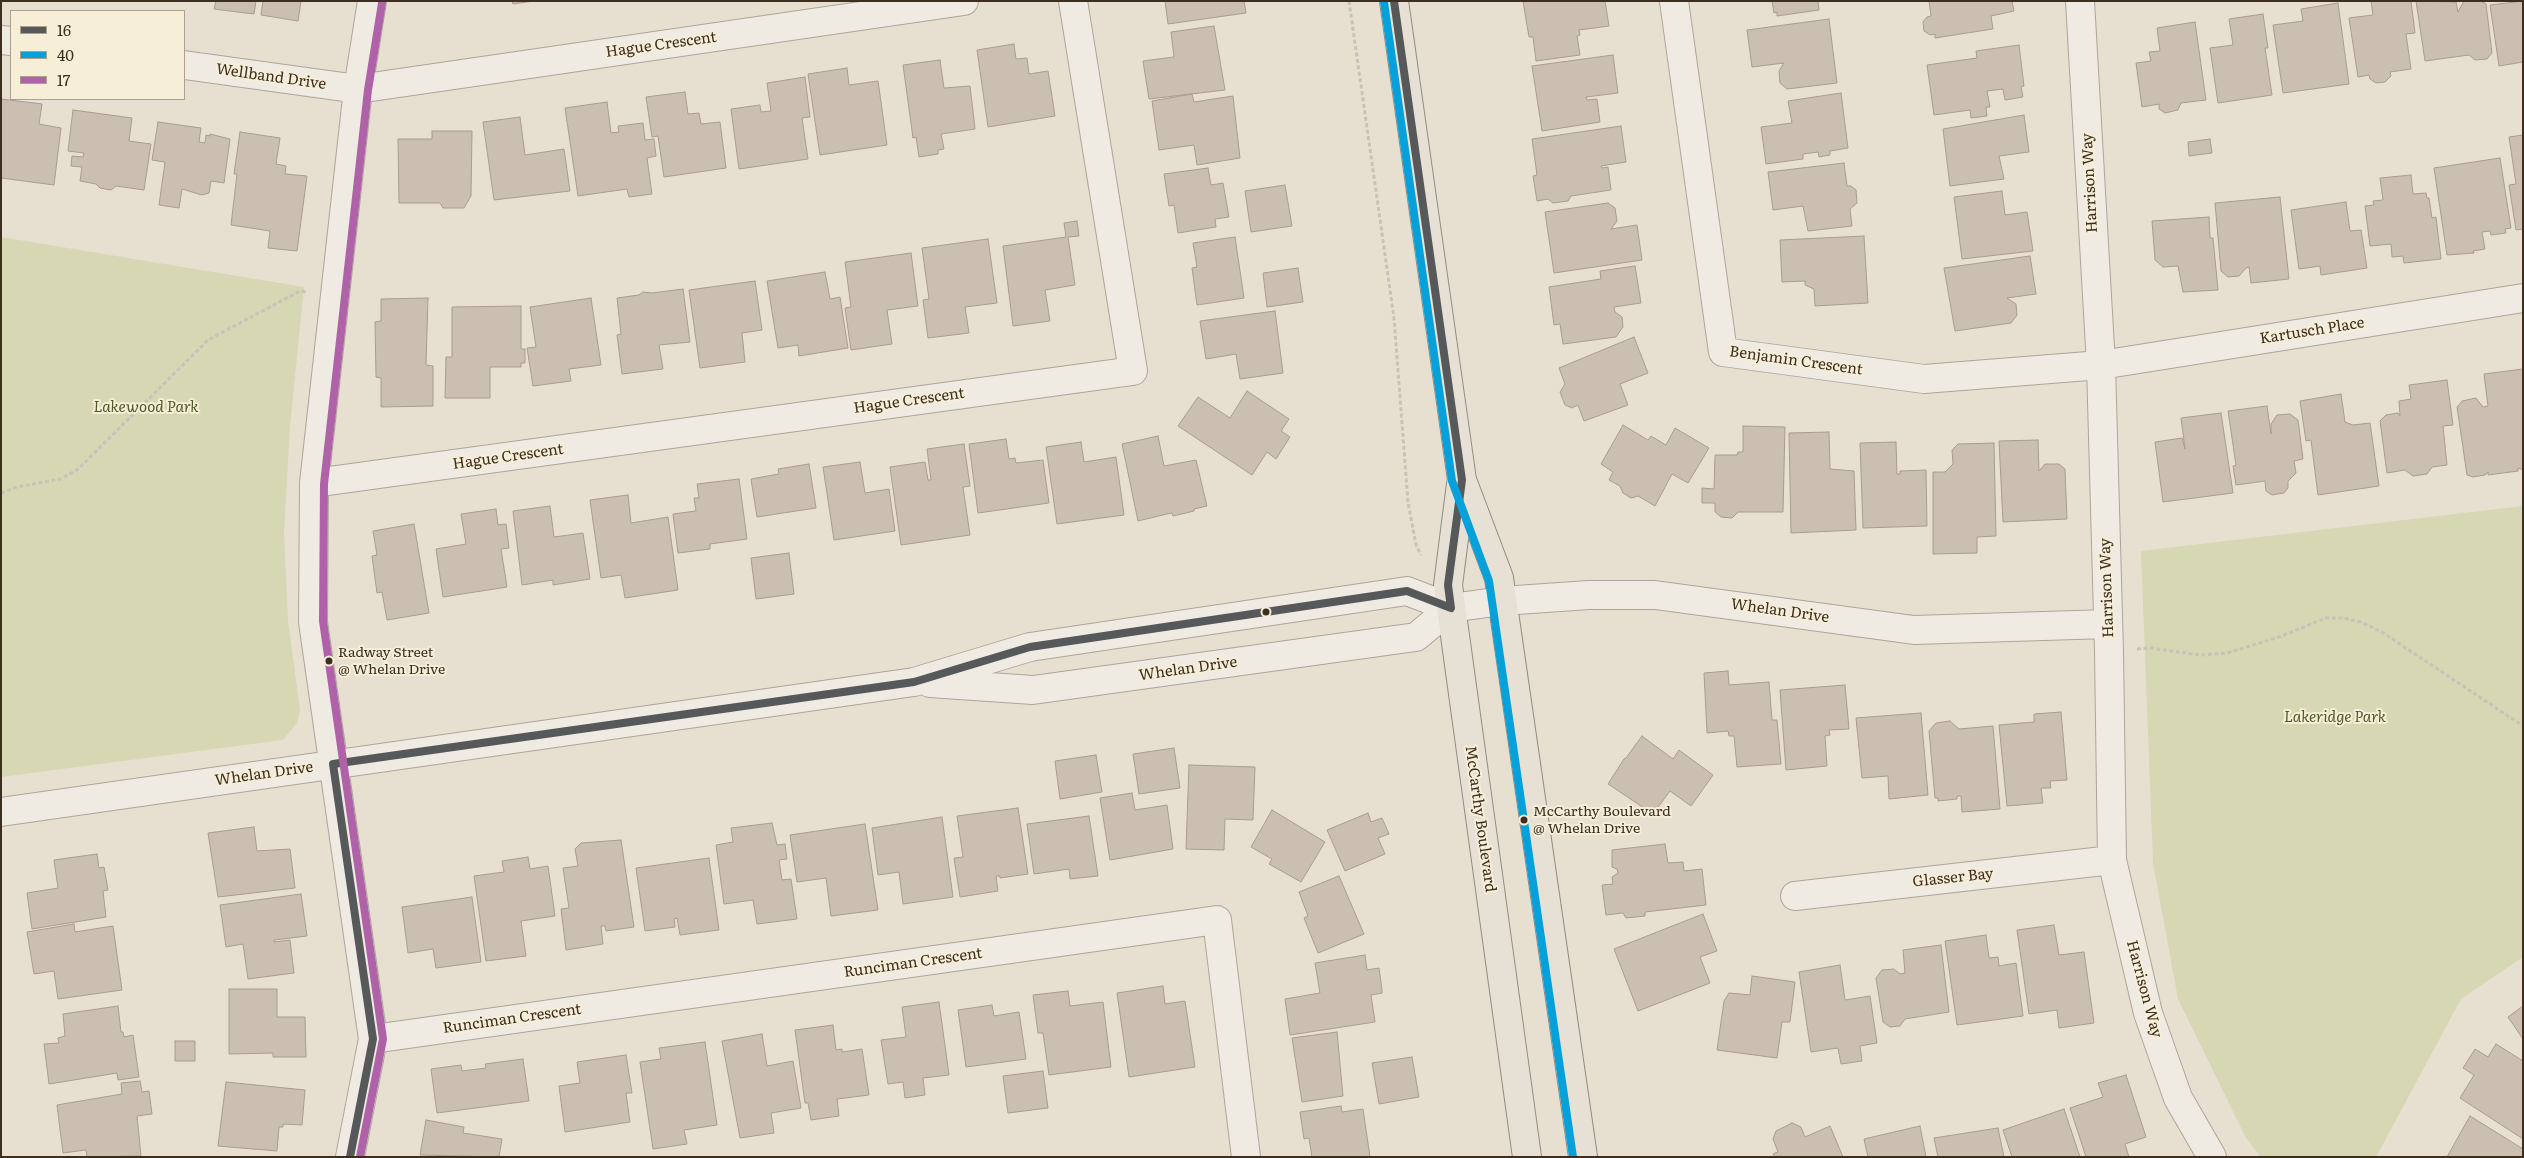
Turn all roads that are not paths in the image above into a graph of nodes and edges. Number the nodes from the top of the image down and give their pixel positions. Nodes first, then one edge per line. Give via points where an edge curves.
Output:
1 (372, 1) edge
2 (964, 1) edge
3 (1073, 1) edge
4 (1394, 1) edge
5 (1674, 1) edge
6 (2080, 1) edge
7 (185, 65) edge
8 (358, 89) junction
9 (2523, 298) edge
10 (2101, 365) junction
11 (1462, 480) junction
12 (314, 483) junction
13 (1450, 596) junction
14 (1502, 601) junction
15 (2108, 624) junction
16 (914, 682) junction
17 (334, 764) junction
18 (1, 812) edge
19 (2112, 860) junction
20 (1795, 896) dead end
21 (373, 1039) junction
22 (350, 1157) edge
23 (1246, 1157) edge
24 (1527, 1157) edge
25 (1583, 1157) edge
26 (2212, 1157) edge

1 - 8 street
2 - 8 street, Hague Crescent
3 - 12 street, Hague Crescent via 1133,370
4 - 11 main road, McCarthy Boulevard
5 - 10 street, Benjamin Crescent via 1723,352 1924,379
6 - 10 street, Harrison Way
7 - 8 street, Wellband Drive
8 - 12 street
9 - 10 street, Kartusch Place
10 - 15 street, Harrison Way
11 - 13 main road, McCarthy Boulevard
11 - 14 main road, McCarthy Boulevard via 1499,578
12 - 17 street via 313,622
13 - 14 street, Whelan Drive
13 - 16 street, Whelan Drive via 1407,591 1030,647
13 - 16 street, Whelan Drive via 1416,637 1033,690
13 - 24 main road, McCarthy Boulevard
14 - 15 street, Whelan Drive via 1655,595 1914,630
14 - 25 main road, McCarthy Boulevard
15 - 19 street, Harrison Way
16 - 17 street, Whelan Drive
17 - 18 street, Whelan Drive
17 - 21 street
19 - 20 street, Glasser Bay
19 - 26 street, Harrison Way via 2148,1013 2178,1098
21 - 22 street
21 - 23 street, Runciman Crescent via 1217,920

